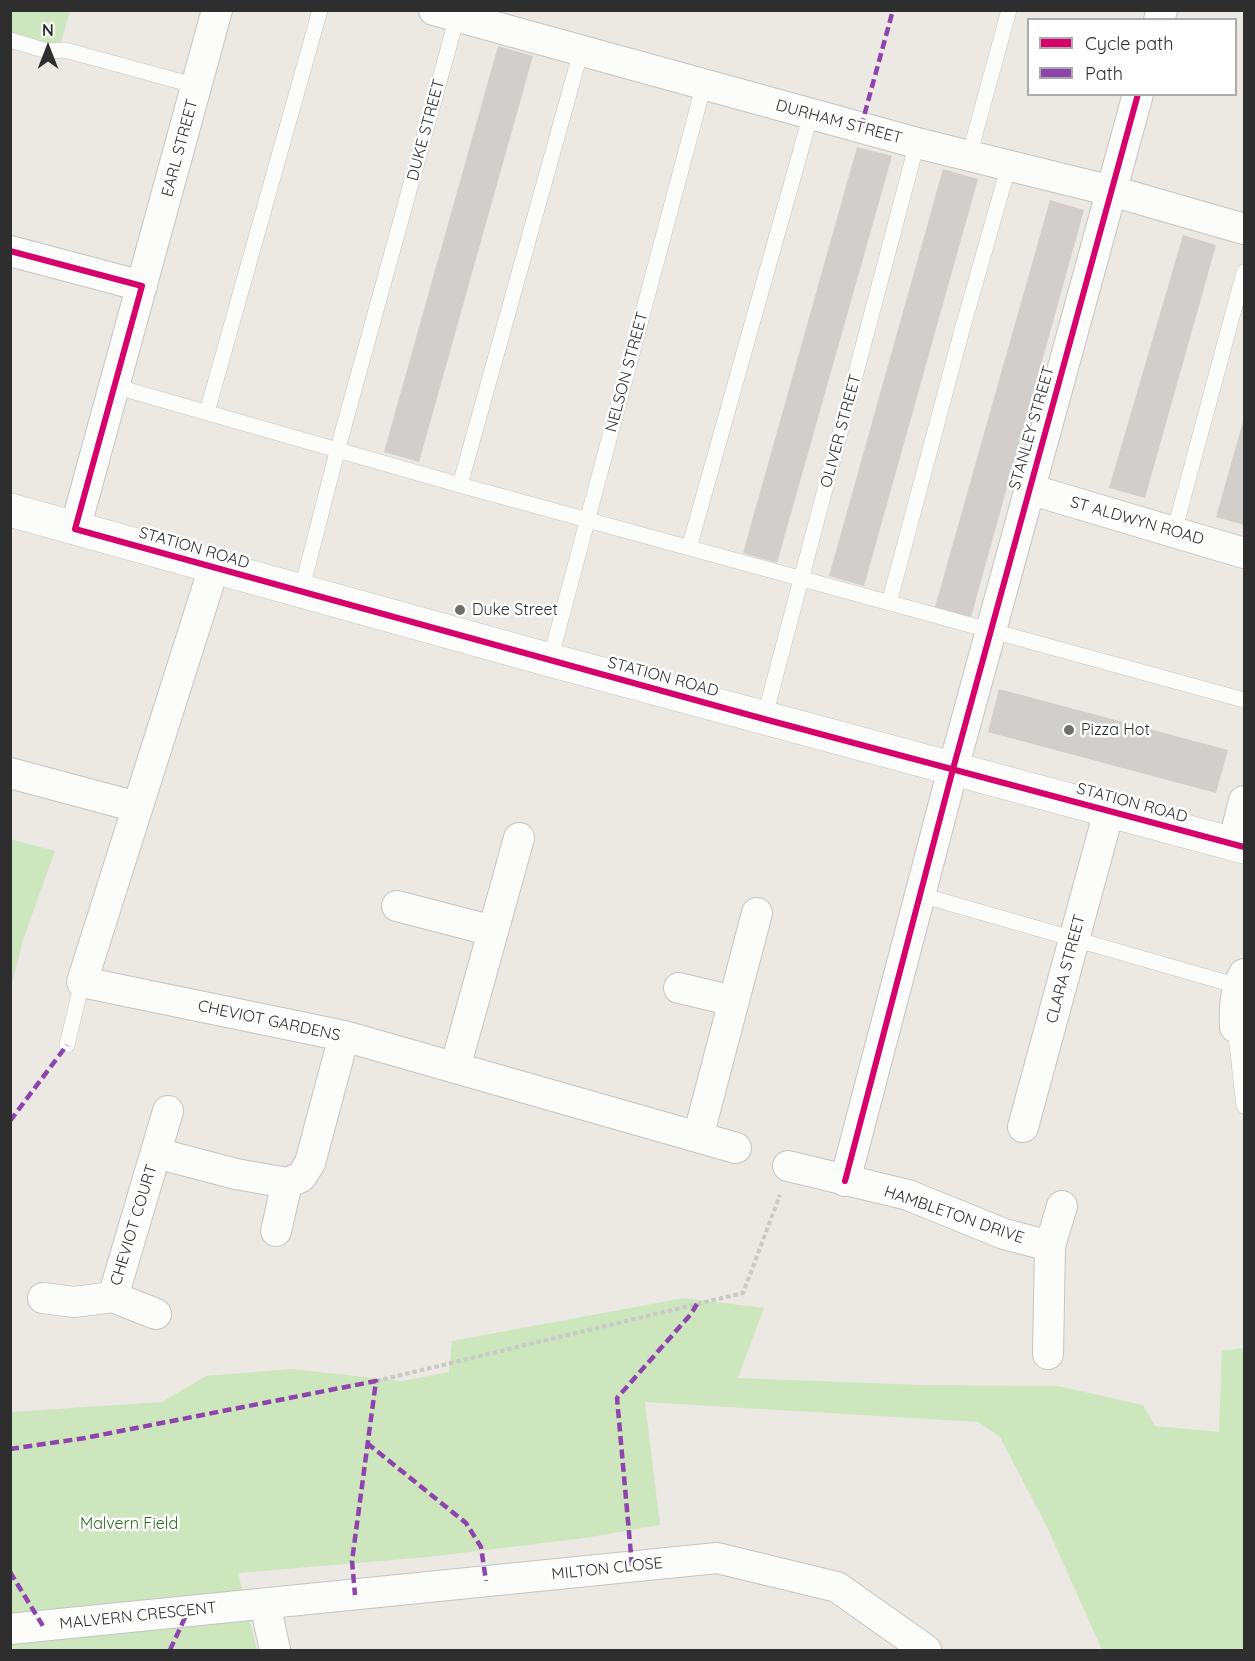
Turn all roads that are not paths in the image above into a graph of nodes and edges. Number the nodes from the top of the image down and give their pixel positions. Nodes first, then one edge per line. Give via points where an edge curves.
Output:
1 (217, 10) edge
2 (321, 10) edge
3 (1009, 10) edge
4 (449, 13) edge
5 (10, 40) edge
6 (581, 51) junction
7 (704, 84) junction
8 (196, 87) junction
9 (1137, 96) edge
10 (811, 114) junction
11 (917, 143) junction
12 (969, 156) junction
13 (1009, 165) junction
14 (1112, 191) junction
15 (1245, 229) edge
16 (10, 251) edge
17 (1245, 272) edge
18 (142, 286) junction
19 (114, 386) junction
20 (207, 412) junction
21 (338, 448) junction
22 (460, 484) junction
23 (1029, 489) junction
24 (10, 510) edge
25 (588, 520) junction
26 (75, 529) junction
27 (1174, 532) junction
28 (689, 548) junction
29 (1245, 553) edge
30 (214, 567) junction
31 (801, 579) junction
32 (301, 592) junction
33 (889, 603) junction
34 (991, 630) junction
35 (550, 660) junction
36 (1245, 700) edge
37 (764, 719) junction
38 (953, 769) junction
39 (10, 773) edge
40 (1245, 801) edge
41 (137, 807) junction
42 (1109, 811) junction
43 (519, 838) dead end
44 (1239, 846) edge
45 (921, 895) junction
46 (397, 906) dead end
47 (757, 913) dead end
48 (493, 931) junction
49 (1074, 938) junction
50 (1241, 980) edge
51 (82, 982) junction
52 (679, 988) dead end
53 (734, 1001) junction
54 (1235, 1028) joint
55 (344, 1036) junction
56 (67, 1045) dead end
57 (455, 1068) junction
58 (1245, 1106) edge
59 (168, 1111) dead end
60 (1023, 1127) dead end
61 (698, 1137) junction
62 (736, 1148) dead end
63 (156, 1153) junction
64 (788, 1166) road end
65 (845, 1181) junction
66 (287, 1184) junction
67 (1062, 1206) dead end
68 (276, 1231) dead end
69 (1050, 1246) junction
70 (113, 1297) junction
71 (43, 1298) dead end
72 (156, 1314) dead end
73 (1047, 1354) dead end
74 (265, 1604) junction
75 (10, 1629) edge
76 (275, 1650) edge
77 (926, 1650) edge

1 - 8 street, EARL STREET
2 - 20 lane
3 - 12 lane
4 - 6 street, DURHAM STREET
4 - 21 lane, DUKE STREET
5 - 8 lane via 47,51 65,50
6 - 7 street, DURHAM STREET
6 - 22 lane
7 - 10 street, DURHAM STREET
7 - 25 lane, NELSON STREET
8 - 18 street, EARL STREET
9 - 14 street, STANLEY STREET
10 - 11 street, DURHAM STREET
10 - 28 lane
11 - 12 street, DURHAM STREET
11 - 31 lane, OLIVER STREET
12 - 13 street, DURHAM STREET
13 - 14 street, DURHAM STREET
13 - 33 lane
14 - 15 street, DURHAM STREET
14 - 23 street, STANLEY STREET
16 - 18 street
17 - 27 lane
18 - 19 street, EARL STREET
19 - 20 lane
19 - 26 street, EARL STREET
20 - 21 lane
21 - 22 lane
21 - 32 lane, DUKE STREET
22 - 25 lane
23 - 27 street, ST ALDWYN ROAD
23 - 34 street, STANLEY STREET
24 - 26 main road, STATION ROAD
25 - 28 lane
25 - 35 lane, NELSON STREET
26 - 30 main road, STATION ROAD
27 - 29 street, ST ALDWYN ROAD
28 - 31 lane
30 - 32 main road, STATION ROAD
30 - 41 street
31 - 33 lane
31 - 37 lane, OLIVER STREET
32 - 35 main road, STATION ROAD
33 - 34 lane
34 - 36 lane
34 - 38 street, STANLEY STREET
35 - 37 main road, STATION ROAD
37 - 38 main road, STATION ROAD
38 - 42 main road, STATION ROAD
38 - 45 street, STANLEY STREET
39 - 41 street
40 - 44 street
41 - 51 street
42 - 44 main road, STATION ROAD
42 - 49 street, CLARA STREET
43 - 48 street
45 - 49 lane
45 - 65 street, STANLEY STREET
46 - 48 street
47 - 53 street
48 - 57 street
49 - 50 lane
49 - 60 street, CLARA STREET
50 - 54 street via 1234,1009
51 - 55 street, CHEVIOT GARDENS
51 - 56 lane
52 - 53 street
53 - 61 street
54 - 58 lane
55 - 57 street, CHEVIOT GARDENS
55 - 66 street via 310,1163 301,1177
57 - 61 street, CHEVIOT GARDENS
59 - 63 street, CHEVIOT COURT
61 - 62 street, CHEVIOT GARDENS
63 - 66 street, CHEVIOT COURT
63 - 70 street, CHEVIOT COURT
64 - 65 street, HAMBLETON DRIVE
65 - 69 street, HAMBLETON DRIVE via 908,1195 1004,1234
66 - 68 street
67 - 69 street
69 - 73 street
70 - 71 street, CHEVIOT COURT via 74,1302
70 - 72 street, CHEVIOT COURT
74 - 75 street, MALVERN CRESCENT
74 - 76 street
74 - 77 street, MILTON CLOSE via 717,1558 837,1587

